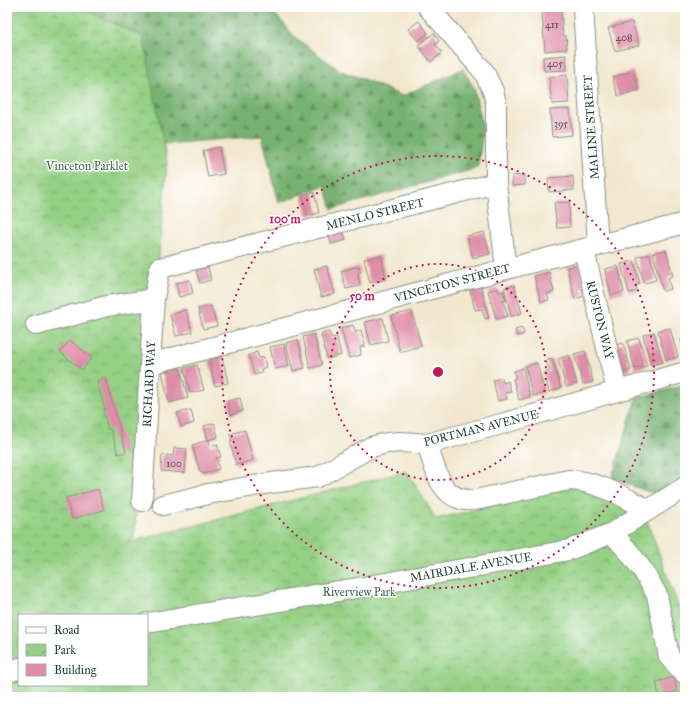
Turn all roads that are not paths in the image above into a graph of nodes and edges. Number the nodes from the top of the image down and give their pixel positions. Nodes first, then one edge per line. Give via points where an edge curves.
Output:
1 (428, 7) edge
2 (585, 8) edge
3 (496, 183) junction
4 (685, 223) edge
5 (591, 248) junction
6 (160, 268) joint
7 (506, 269) junction
8 (154, 298) junction
9 (36, 325) dead end
10 (150, 364) junction
11 (685, 372) edge
12 (617, 391) junction
13 (427, 444) junction
14 (685, 487) edge
15 (142, 502) dead end
16 (163, 505) dead end
17 (649, 510) junction
18 (612, 533) junction
19 (148, 623) edge
20 (18, 668) edge
21 (7, 673) edge
22 (685, 674) edge

1 - 3 street via 489,80 496,103
2 - 5 street, MALINE STREET
3 - 6 street, MENLO STREET
3 - 7 street
4 - 5 street, VINCETON STREET
5 - 7 street, VINCETON STREET
5 - 12 street, RUSTON WAY
6 - 8 street, RICHARD WAY
7 - 10 street, VINCETON STREET
8 - 9 street via 107,306
8 - 10 street, RICHARD WAY
10 - 15 street, RICHARD WAY
11 - 12 street, PORTMAN AVENUE
12 - 13 street, PORTMAN AVENUE
13 - 16 street, PORTMAN AVENUE via 386,443 371,447 318,477 215,493
13 - 17 street via 440,482 444,489 457,499 475,500 578,480 604,488
14 - 17 street, MAIRDALE AVENUE
17 - 18 street, MAIRDALE AVENUE
18 - 19 street, MAIRDALE AVENUE via 569,550
18 - 22 street via 644,572 657,595 669,657
20 - 21 street

